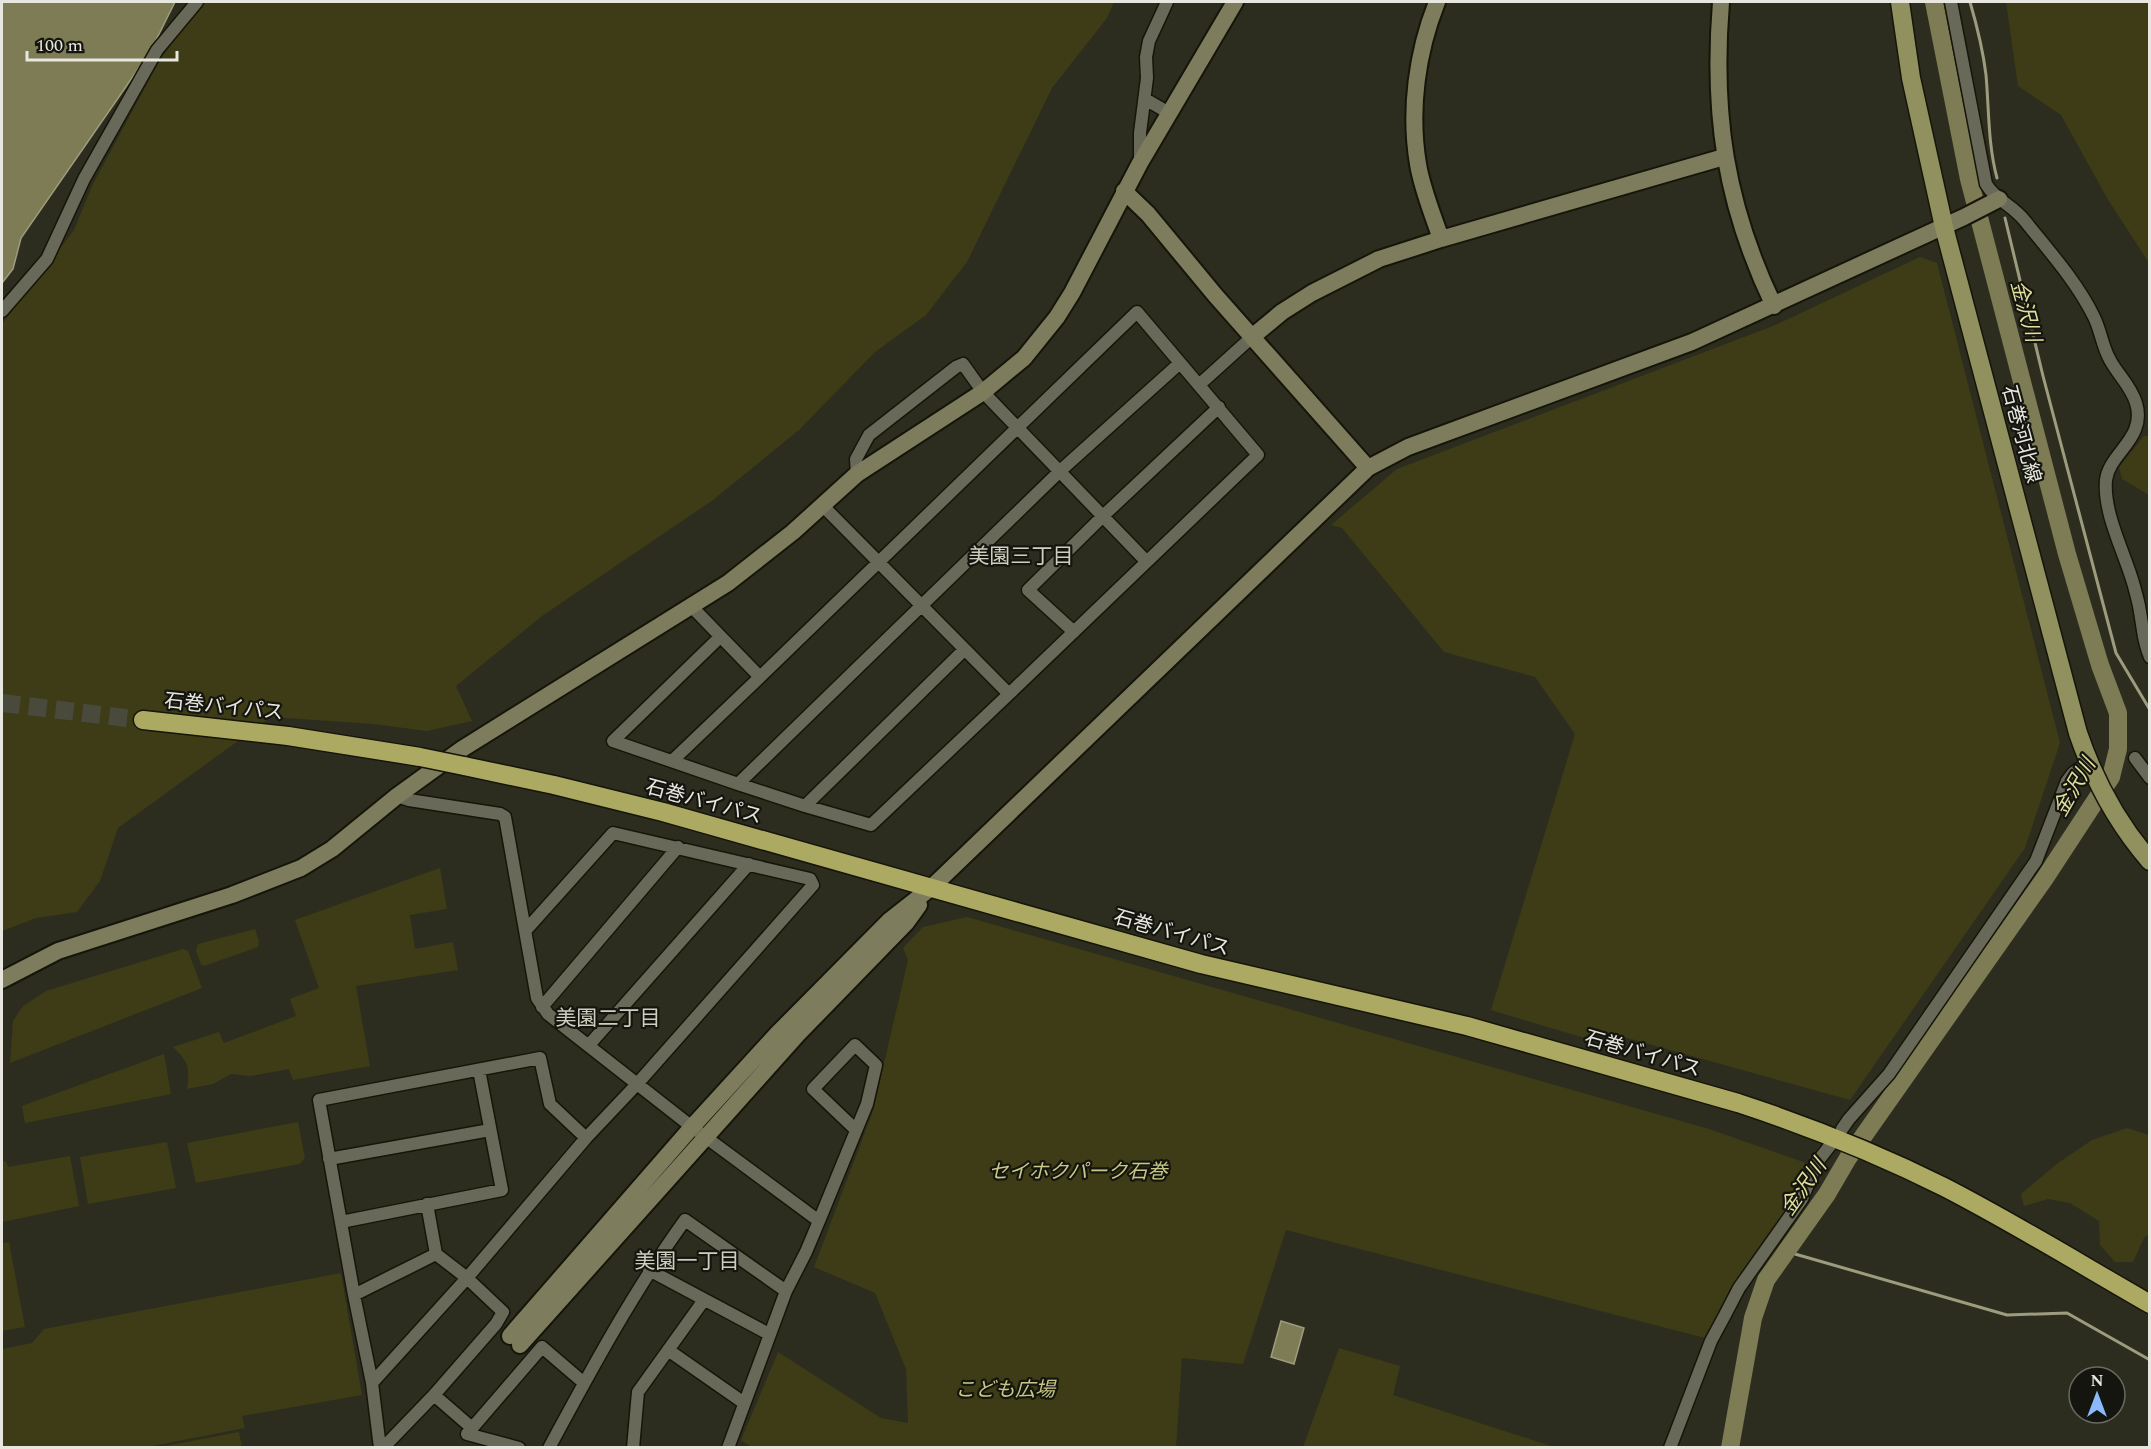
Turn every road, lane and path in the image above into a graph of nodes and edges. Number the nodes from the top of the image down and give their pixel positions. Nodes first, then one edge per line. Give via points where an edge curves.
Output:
1 (196, 2) edge
2 (1167, 2) edge
3 (1235, 2) edge
4 (1437, 2) edge
5 (1721, 2) edge
6 (1900, 2) edge
7 (1951, 2) edge
8 (1145, 99) junction
9 (1169, 113) junction
10 (1724, 157) junction
11 (1140, 163) junction
12 (1124, 191) junction
13 (1994, 202) junction
14 (1944, 226) junction
15 (1441, 239) junction
16 (1774, 306) junction
17 (2, 311) edge
18 (1252, 337) junction
19 (1180, 363) junction
20 (1200, 384) junction
21 (983, 392) junction
22 (1219, 407) junction
23 (1018, 427) junction
24 (1368, 468) junction
25 (1060, 471) junction
26 (857, 474) junction
27 (823, 506) junction
28 (1103, 516) junction
29 (879, 561) junction
30 (1146, 561) junction
31 (922, 605) junction
32 (692, 607) junction
33 (1074, 632) junction
34 (720, 637) junction
35 (964, 650) junction
36 (2150, 657) edge
37 (760, 676) junction
38 (1009, 694) junction
39 (143, 720) tunnel mouth
40 (2135, 758) dead end
41 (672, 761) junction
42 (2090, 768) junction
43 (2150, 778) edge
44 (738, 784) junction
45 (397, 796) junction
46 (805, 806) junction
47 (678, 847) junction
48 (2150, 861) edge
49 (748, 864) junction
50 (932, 887) junction
51 (526, 930) junction
52 (2, 980) edge
53 (542, 1007) junction
54 (589, 1045) junction
55 (479, 1070) junction
56 (638, 1083) junction
57 (692, 1127) junction
58 (490, 1130) junction
59 (856, 1130) junction
60 (706, 1137) junction
61 (1840, 1137) junction
62 (586, 1138) junction
63 (328, 1159) junction
64 (427, 1204) junction
65 (819, 1221) junction
66 (341, 1222) junction
67 (436, 1254) junction
68 (649, 1270) junction
69 (466, 1278) junction
70 (786, 1291) junction
71 (354, 1295) junction
72 (704, 1300) junction
73 (2150, 1305) edge
74 (496, 1324) junction
75 (769, 1334) junction
76 (515, 1341) junction
77 (668, 1350) junction
78 (533, 1357) junction
79 (372, 1383) junction
80 (584, 1383) junction
81 (434, 1395) junction
82 (744, 1403) junction
83 (472, 1428) junction
84 (381, 1448) edge
85 (519, 1448) edge
86 (549, 1448) edge
87 (633, 1448) edge
88 (728, 1448) edge
89 (1670, 1448) edge

1 - 17 street via 157,50 84,179 47,259
2 - 8 street via 1148,49
3 - 9 street
4 - 15 street via 1422,48 1416,87 1416,129 1418,165
5 - 10 street via 1717,78
6 - 14 main road, 石巻河北線 via 1911,78
7 - 13 street via 1984,175
8 - 9 street
8 - 11 street
9 - 11 street
10 - 15 street
10 - 16 street via 1745,232
11 - 12 street
12 - 18 street
12 - 21 street via 1057,317 1024,358
13 - 14 street
13 - 36 street via 2014,208 2069,276 2095,319 2110,361 2136,404 2137,426 2108,471 2106,497 2133,582
14 - 16 street
14 - 42 main road, 石巻河北線 via 2068,698
15 - 18 street via 1379,259 1346,275 1282,312
16 - 24 street via 1692,342 1408,447
18 - 20 street
18 - 24 street
19 - 20 street
19 - 23 street via 1137,312
19 - 25 street
20 - 22 street
21 - 23 street
21 - 26 street
21 - 26 street via 963,364 956,367 868,435 856,459
22 - 28 street
22 - 30 street via 1258,454
23 - 25 street
23 - 29 street
24 - 50 street
25 - 28 street
25 - 31 street
26 - 27 street
27 - 29 street
27 - 32 street via 761,558
28 - 30 street
28 - 33 street via 1028,590
29 - 31 street
29 - 37 street
30 - 33 street
31 - 35 street
31 - 44 street
32 - 34 street
32 - 45 street via 462,748
33 - 38 street
34 - 37 street
34 - 41 street via 613,741
35 - 38 street
35 - 46 street
37 - 41 street
38 - 46 street via 871,825
39 - 50 highway, 石巻バイパス, bridge via 288,736 420,757 554,785
40 - 43 street
41 - 44 street
42 - 48 main road, 石巻河北線 via 2114,812
42 - 61 street via 2073,773 2067,781 2036,861 1889,1074 1849,1119
44 - 46 street
45 - 51 street via 505,818
45 - 52 street via 332,849 301,868 232,895 58,951
47 - 49 street
47 - 51 street via 613,833
47 - 53 street
49 - 54 street
49 - 56 street via 810,879 813,885
50 - 57 street via 890,920
50 - 60 street via 906,923 798,1034
50 - 61 highway, 石巻バイパス via 1201,964 1467,1026 1738,1103
51 - 53 street via 537,998
53 - 54 street
54 - 56 street
55 - 58 street
55 - 62 street via 540,1058 549,1104
55 - 63 street via 319,1100
56 - 57 street
56 - 62 street
57 - 60 street
57 - 76 street
58 - 63 street
58 - 64 street via 502,1190
59 - 59 street via 813,1089 855,1045 876,1065
59 - 65 street
60 - 65 street
60 - 76 street
61 - 73 highway, 石巻バイパス via 1944,1188
61 - 89 street via 1818,1161 1802,1199 1739,1288 1711,1341
62 - 69 street
63 - 66 street
64 - 66 street
64 - 67 street
65 - 70 street
66 - 71 street
67 - 69 street
67 - 71 street
68 - 70 street via 685,1220
68 - 72 street
68 - 80 street
69 - 74 street via 503,1312
69 - 79 street
70 - 75 street
71 - 79 street
72 - 75 street
72 - 77 street
74 - 76 street
74 - 81 street
75 - 82 street
76 - 78 street
77 - 82 street
77 - 87 street via 638,1392
78 - 80 street via 542,1347
78 - 83 street
79 - 84 street
80 - 86 street
81 - 83 street
81 - 84 street
82 - 88 street
83 - 85 street via 467,1434

